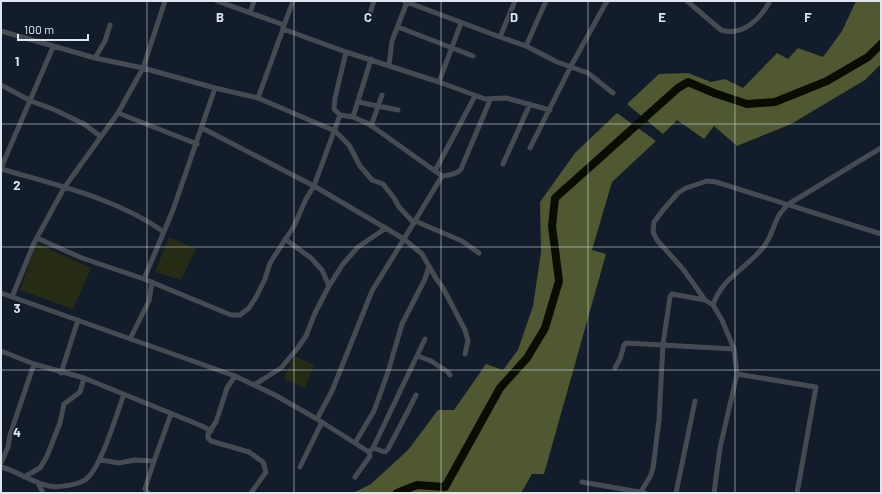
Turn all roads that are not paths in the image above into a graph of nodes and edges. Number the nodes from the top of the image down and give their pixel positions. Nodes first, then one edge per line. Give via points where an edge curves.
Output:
1 (165, 1) edge
2 (216, 1) edge
3 (254, 1) edge
4 (293, 1) edge
5 (374, 1) edge
6 (515, 1) edge
7 (546, 1) edge
8 (607, 1) edge
9 (687, 1) edge
10 (770, 1) edge
11 (406, 2) edge
12 (250, 13) junction
13 (370, 13) dead end
14 (461, 23) junction
15 (110, 25) dead end
16 (284, 27) junction
17 (398, 27) junction
18 (1, 31) edge
19 (500, 37) junction
20 (526, 46) junction
21 (53, 47) junction
22 (452, 48) junction
23 (346, 52) junction
24 (473, 56) dead end
25 (95, 58) junction
26 (371, 59) junction
27 (389, 65) junction
28 (570, 66) junction
29 (143, 68) junction
30 (439, 82) junction
31 (1, 85) edge
32 (215, 88) junction
33 (612, 93) dead end
34 (382, 95) dead end
35 (475, 96) junction
36 (258, 98) junction
37 (490, 100) junction
38 (30, 101) junction
39 (358, 102) junction
40 (530, 104) junction
41 (378, 106) junction
42 (398, 110) dead end
43 (550, 110) junction
44 (118, 113) junction
45 (340, 115) junction
46 (353, 117) junction
47 (371, 126) junction
48 (202, 128) junction
49 (335, 131) junction
50 (100, 136) junction
51 (197, 144) junction
52 (530, 148) dead end
53 (881, 148) edge
54 (503, 164) dead end
55 (1, 169) edge
56 (435, 171) junction
57 (442, 176) junction
58 (314, 186) junction
59 (64, 188) junction
60 (787, 205) junction
61 (414, 222) junction
62 (386, 228) junction
63 (164, 232) junction
64 (881, 234) edge
65 (37, 238) junction
66 (285, 239) junction
67 (404, 239) junction
68 (479, 253) dead end
69 (429, 266) junction
70 (144, 279) junction
71 (152, 282) junction
72 (329, 286) junction
73 (1, 293) edge
74 (12, 297) junction
75 (705, 300) junction
76 (713, 305) junction
77 (78, 320) junction
78 (130, 339) junction
79 (425, 339) dead end
80 (663, 344) junction
81 (734, 349) junction
82 (1, 351) edge
83 (465, 354) dead end
84 (418, 356) junction
85 (34, 364) junction
86 (615, 368) dead end
87 (61, 373) junction
88 (737, 374) junction
89 (450, 375) dead end
90 (235, 376) junction
91 (84, 378) junction
92 (254, 385) junction
93 (124, 394) junction
94 (416, 394) dead end
95 (694, 401) dead end
96 (171, 414) junction
97 (320, 421) junction
98 (211, 430) junction
99 (355, 443) junction
100 (371, 450) junction
101 (101, 460) junction
102 (154, 460) junction
103 (1, 463) edge
104 (1, 467) edge
105 (300, 468) dead end
106 (24, 477) junction
107 (355, 477) dead end
108 (582, 482) dead end
109 (38, 483) junction
110 (50, 486) junction
111 (43, 493) edge
112 (148, 493) edge
113 (251, 493) edge
114 (642, 493) edge
115 (676, 493) edge
116 (714, 493) edge
117 (797, 493) edge

1 - 29 street
2 - 12 street
3 - 12 street
4 - 16 street
5 - 13 street
6 - 19 street
7 - 20 street
8 - 28 street
9 - 10 street via 721,30 728,32 738,31 753,23
11 - 14 street
11 - 17 street
12 - 16 street
14 - 19 street
14 - 22 street
15 - 25 street via 105,41
16 - 23 street
16 - 36 street
17 - 22 street
17 - 27 street via 392,41
18 - 21 street
19 - 20 street
20 - 28 street via 551,60
21 - 25 street
21 - 38 street
22 - 24 street
22 - 30 street
23 - 26 street
23 - 45 street via 335,98 334,109
25 - 29 street
26 - 27 street
26 - 39 street
27 - 30 street
28 - 33 street via 588,73
28 - 43 street
29 - 32 street
29 - 44 street
30 - 35 street
31 - 38 street
32 - 36 street
32 - 48 street
34 - 41 street
35 - 37 street
35 - 56 street
36 - 49 street
37 - 40 street via 506,98
37 - 57 street via 461,169 455,174
38 - 50 street via 84,124
38 - 55 street
39 - 41 street
39 - 46 street
40 - 43 street
40 - 54 street
41 - 42 street
41 - 47 street
43 - 52 street
44 - 50 street
44 - 51 street
45 - 46 street
45 - 49 street
46 - 47 street
47 - 56 street
48 - 51 street
48 - 58 street
49 - 58 street
49 - 61 street via 349,145 360,166 372,180 383,184 399,207
50 - 59 street
51 - 63 street
53 - 60 street
55 - 59 street
56 - 57 street
57 - 61 street
58 - 62 street
58 - 66 street
59 - 63 street via 105,201 147,220
59 - 65 street
60 - 64 street
60 - 75 street via 707,181 686,188 670,201 654,222 653,232
60 - 76 street via 778,216 765,244 749,263 721,287
61 - 67 street
61 - 68 street via 462,241
62 - 67 street
62 - 72 street via 358,247
63 - 70 street
65 - 70 street via 82,258
65 - 74 street
66 - 71 street via 270,263 256,297 249,308 240,315 230,314
66 - 72 street via 311,258 322,270
67 - 69 street via 422,254
67 - 97 street via 372,292
69 - 83 street via 465,330 468,342
69 - 99 street via 402,324 374,410
70 - 71 street
71 - 78 street via 149,300
72 - 92 street via 306,336 297,349 281,368
73 - 74 street
74 - 77 street
75 - 76 street
75 - 80 street via 672,294
76 - 81 street
77 - 78 street
77 - 87 street
78 - 90 street
79 - 84 street
80 - 81 street
80 - 86 street via 626,343
80 - 114 street via 659,420 653,468
81 - 88 street
82 - 85 street
84 - 89 street via 431,361
84 - 100 street
85 - 87 street
85 - 103 street
87 - 91 street
88 - 116 street via 720,448
88 - 117 street via 816,387
90 - 92 street
90 - 98 street via 227,388
91 - 93 street
91 - 106 street via 80,392 64,404 60,423 40,468
92 - 97 street
93 - 96 street
93 - 101 street
94 - 100 street via 388,449 385,452
95 - 115 street
96 - 98 street
96 - 102 street
97 - 99 street
97 - 105 street
98 - 113 street via 208,438 211,441 249,452 263,462 266,472
99 - 100 street
100 - 107 street via 370,456
101 - 102 street via 119,463
101 - 110 street via 85,480 64,486
102 - 112 street via 145,490
104 - 106 street
106 - 109 street
108 - 114 street
109 - 110 street
109 - 111 street
110 - 111 street

